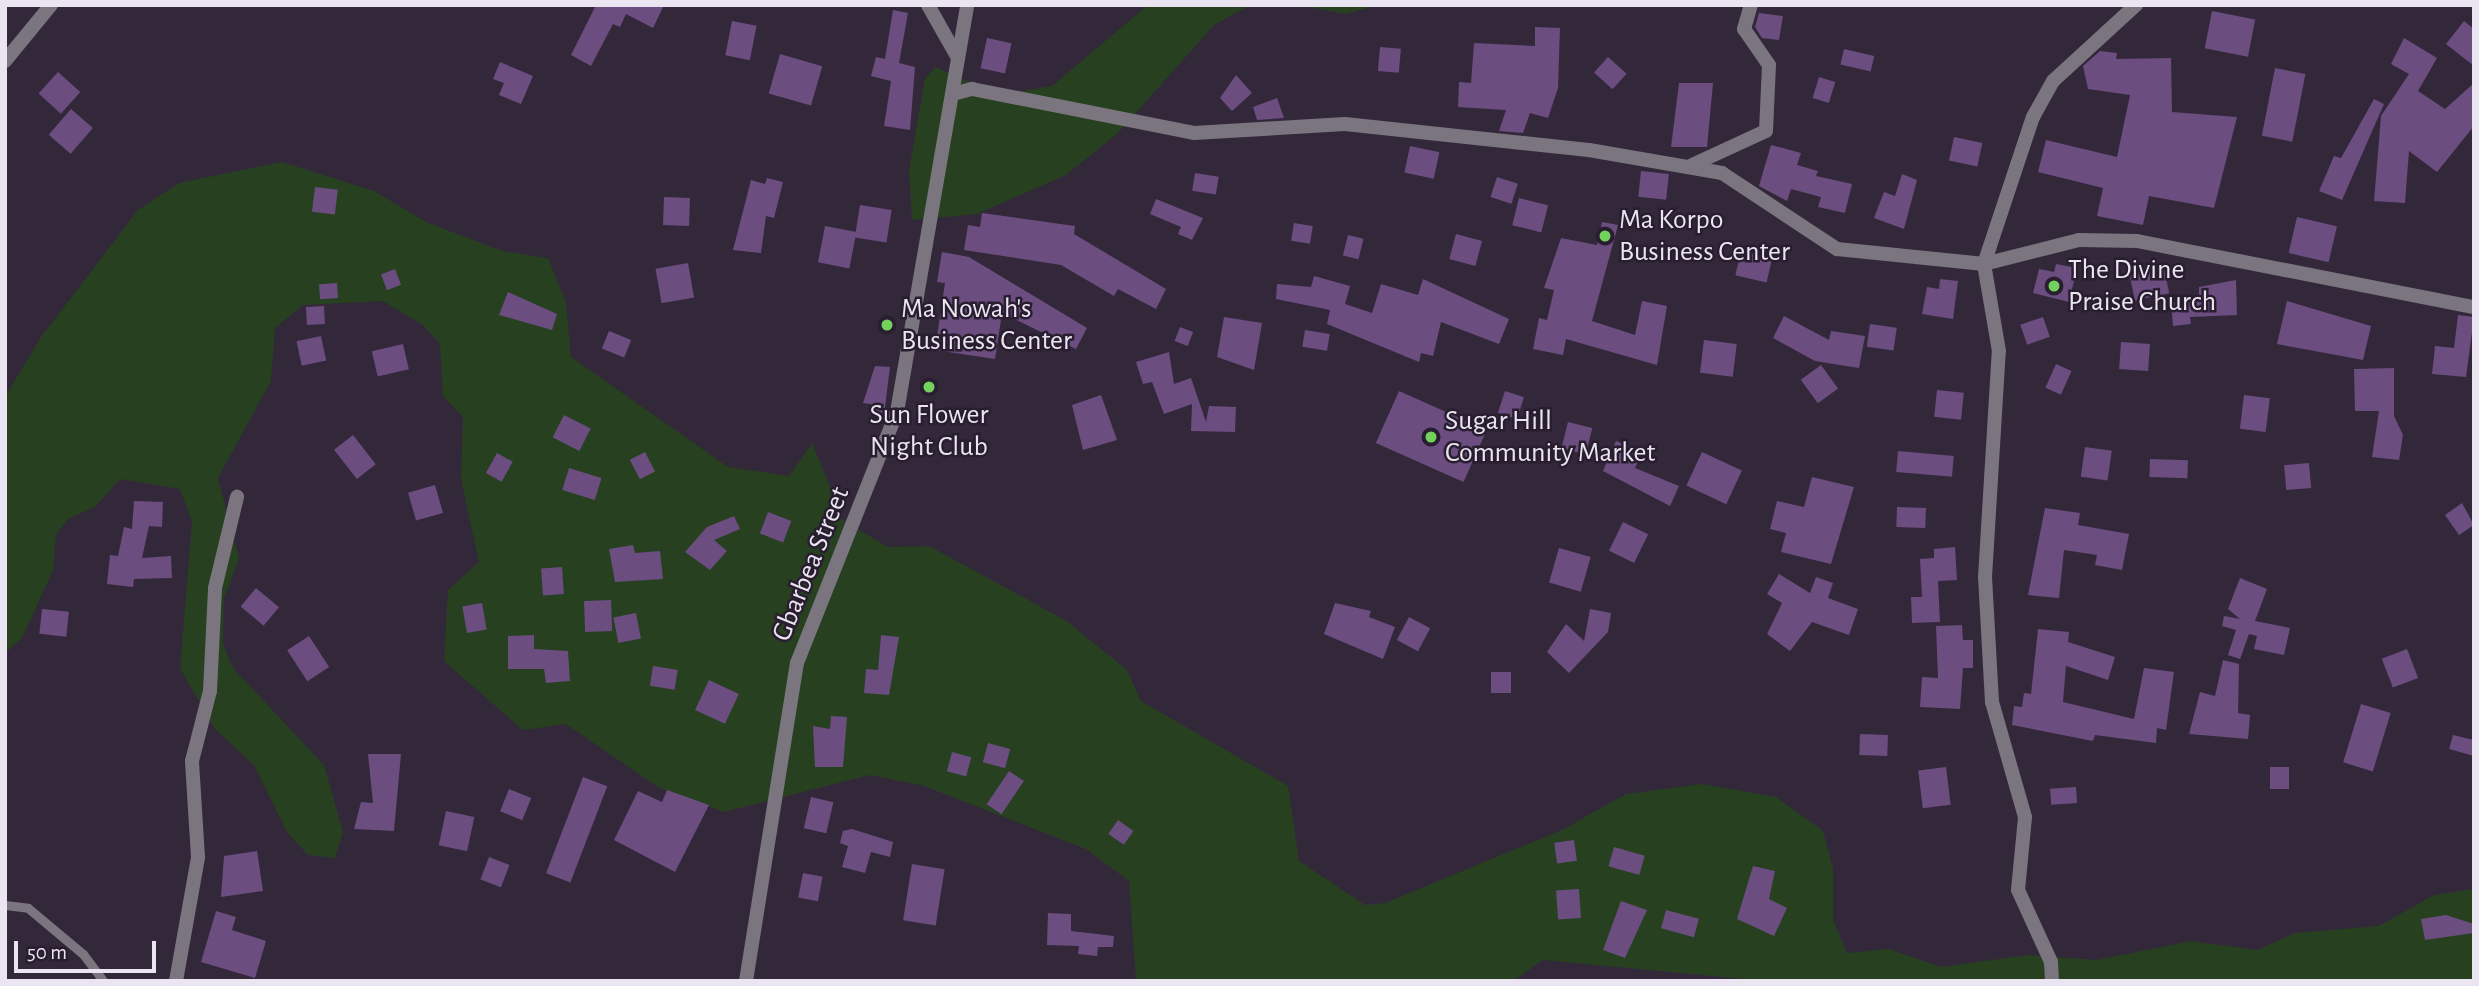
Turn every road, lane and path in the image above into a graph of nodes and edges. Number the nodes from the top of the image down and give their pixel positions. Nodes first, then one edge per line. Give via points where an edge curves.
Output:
1 (51, 5) edge
2 (928, 5) edge
3 (967, 5) edge
4 (1751, 5) edge
5 (2136, 5) edge
6 (958, 58) junction
7 (5, 61) edge
8 (953, 94) junction
9 (1692, 165) junction
10 (1984, 264) junction
11 (2474, 307) edge
12 (237, 496) dead end
13 (5, 905) edge
14 (103, 981) edge
15 (176, 981) edge
16 (746, 981) edge
17 (2052, 981) edge

1 - 7 street
2 - 6 street
3 - 6 street, Gbarbea Street
4 - 9 street via 1744,29 1769,65 1766,131
5 - 10 street via 2053,81 2033,117
6 - 8 street, Gbarbea Street
8 - 9 street via 972,89 1152,129 1238,134 1345,124
8 - 16 street, Gbarbea Street via 897,411 797,663
9 - 10 street via 1722,173 1837,249
10 - 11 street via 2079,240 2137,241
10 - 17 street via 1999,351 1986,578 1992,702 2025,817 2018,890 2050,962
12 - 15 street via 215,588 210,691 192,761 198,857
13 - 14 lane via 27,908 83,954

